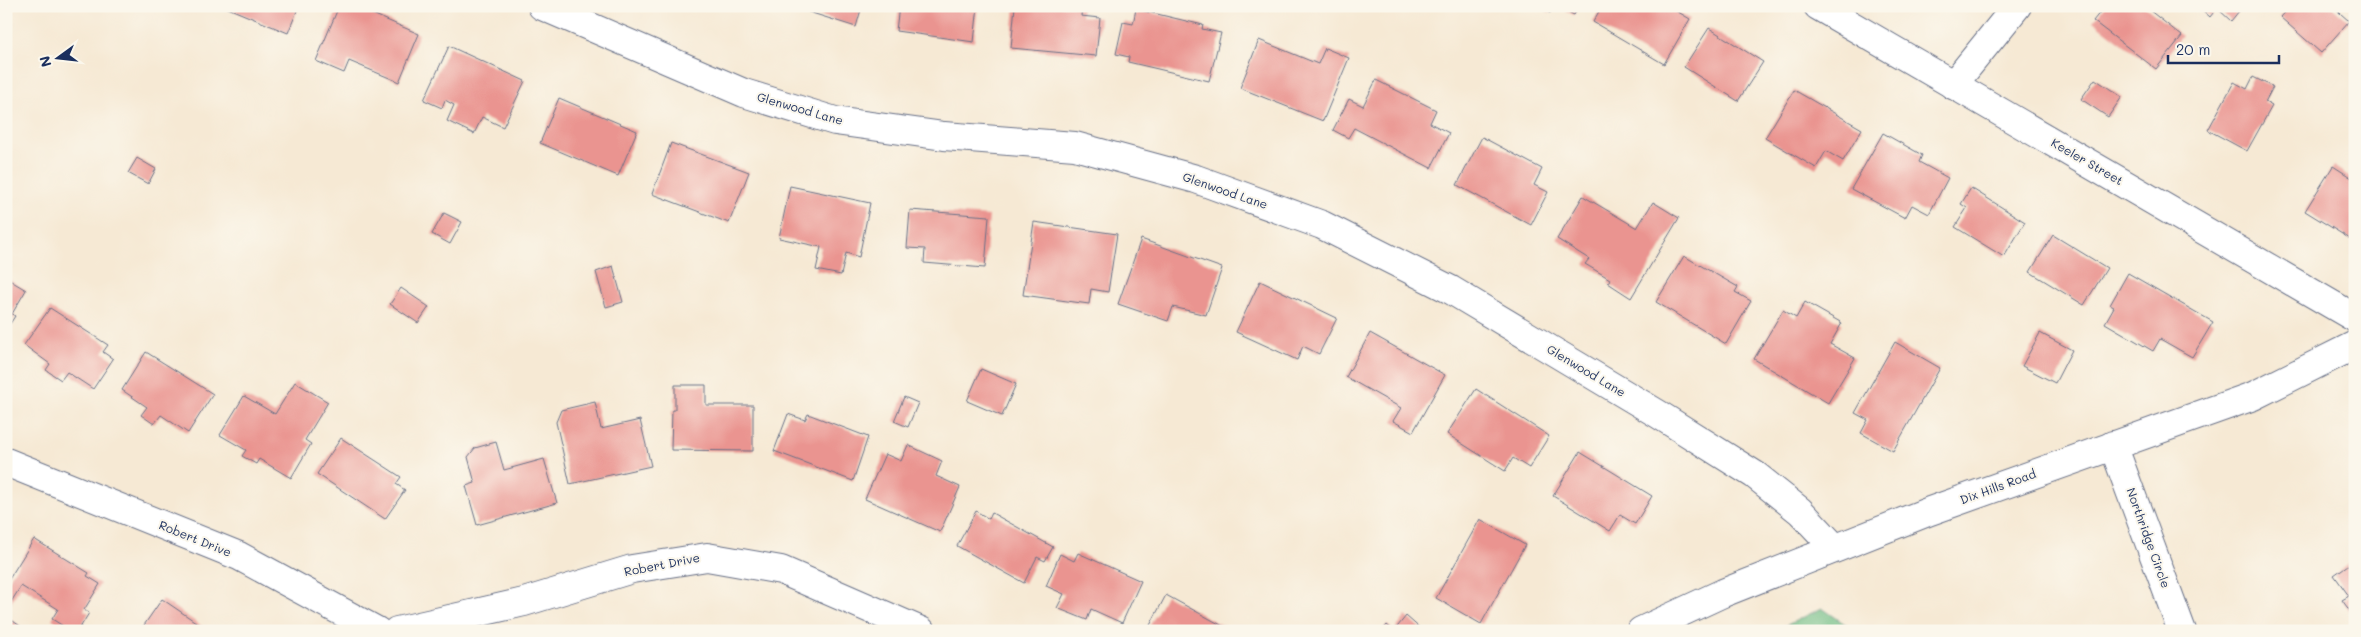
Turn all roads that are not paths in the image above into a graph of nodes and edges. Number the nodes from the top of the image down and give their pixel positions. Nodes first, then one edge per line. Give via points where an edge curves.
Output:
1 (542, 6) edge
2 (1818, 6) edge
3 (2017, 6) edge
4 (1953, 85) junction
5 (2355, 318) edge
6 (2355, 345) edge
7 (2113, 445) junction
8 (6, 462) edge
9 (1835, 548) junction
10 (376, 631) edge
11 (397, 631) edge
12 (921, 631) edge
13 (1641, 631) edge
14 (2182, 631) edge

1 - 9 street, Glenwood Lane via 744,93 835,121 944,136 1075,146 1196,180 1322,225 1451,290 1755,474 1800,511
2 - 4 street, Keeler Street
3 - 4 street
4 - 5 street, Keeler Street
6 - 7 street, Dix Hills Road via 2253,396
7 - 9 street, Dix Hills Road
7 - 14 street, Northridge Circle
8 - 10 street, Robert Drive via 239,556
9 - 13 street, Dix Hills Road via 1723,593
11 - 12 street, Robert Drive via 524,602 632,569 707,557 782,570

